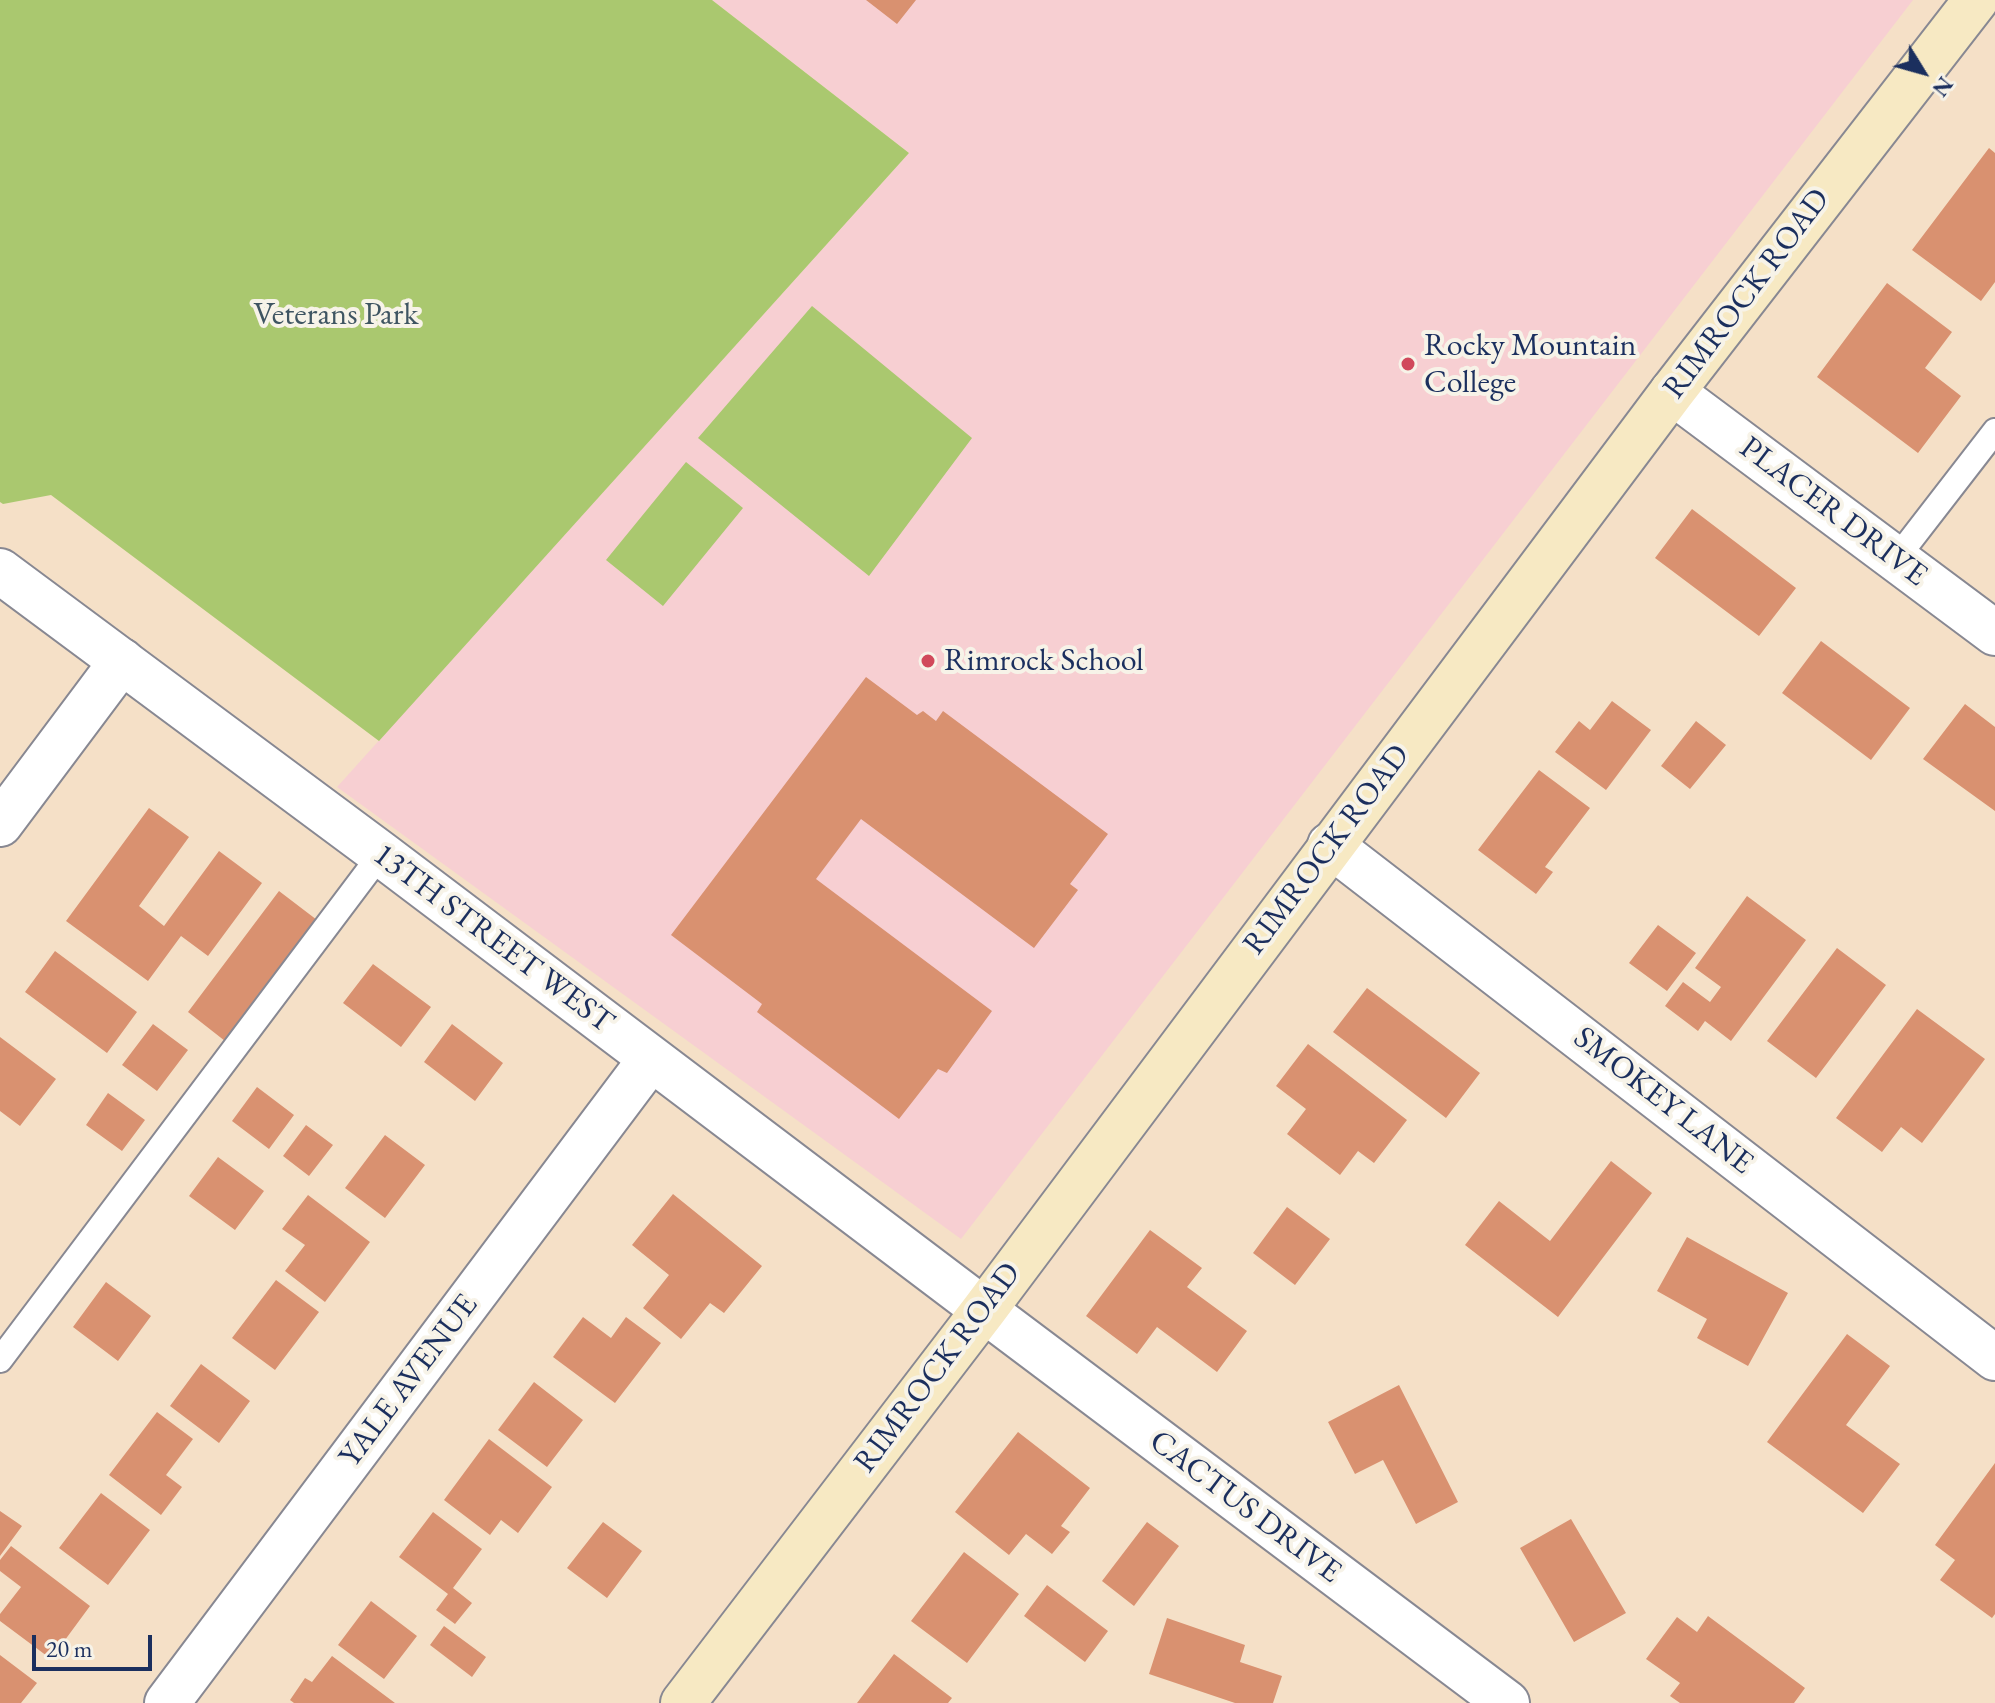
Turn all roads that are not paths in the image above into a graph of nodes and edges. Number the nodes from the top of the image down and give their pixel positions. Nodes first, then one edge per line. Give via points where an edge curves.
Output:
1 (1976, 0) edge
2 (1672, 392) junction
3 (1995, 431) edge
4 (1896, 559) junction
5 (0, 571) edge
6 (1995, 633) edge
7 (122, 661) junction
8 (0, 824) edge
9 (1330, 845) junction
10 (381, 854) junction
11 (650, 1060) junction
12 (984, 1310) junction
13 (1995, 1358) edge
14 (0, 1360) edge
15 (167, 1703) edge
16 (683, 1703) edge
17 (1507, 1703) edge

1 - 2 main road, RIMROCK ROAD
2 - 4 street, PLACER DRIVE
2 - 9 main road, RIMROCK ROAD
3 - 4 lane
4 - 6 street, PLACER DRIVE
5 - 7 street, 13TH STREET WEST
7 - 8 street
7 - 10 street, 13TH STREET WEST
9 - 12 main road, RIMROCK ROAD
9 - 13 street, SMOKEY LANE
10 - 11 street, 13TH STREET WEST
10 - 14 lane
11 - 12 street, 13TH STREET WEST
11 - 15 street, YALE AVENUE
12 - 16 main road, RIMROCK ROAD
12 - 17 street, CACTUS DRIVE

